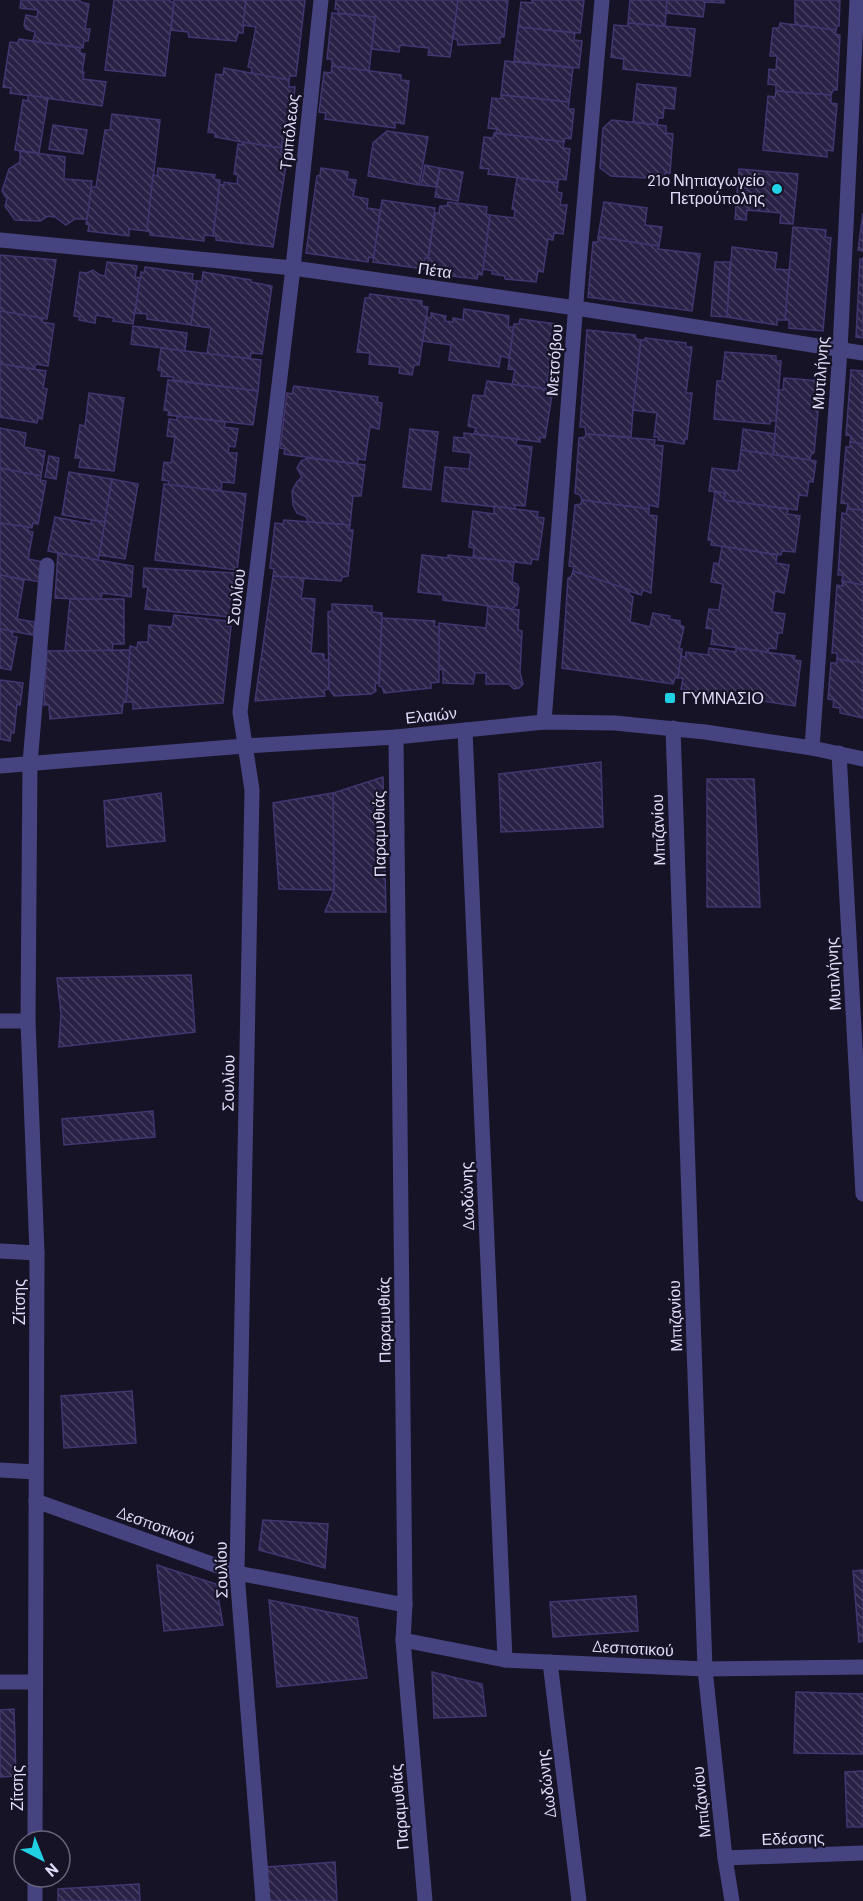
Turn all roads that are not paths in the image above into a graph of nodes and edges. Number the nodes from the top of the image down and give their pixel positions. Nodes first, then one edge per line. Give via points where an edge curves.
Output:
1 (321, 0) edge
2 (602, 0) edge
3 (857, 0) edge
4 (0, 240) edge
5 (292, 268) junction
6 (576, 308) junction
7 (840, 350) junction
8 (863, 354) edge
9 (48, 565) dead end
10 (544, 723) junction
11 (673, 728) junction
12 (465, 729) junction
13 (396, 737) junction
14 (244, 746) junction
15 (812, 748) junction
16 (839, 753) junction
17 (863, 759) edge
18 (30, 763) junction
19 (0, 766) edge
20 (0, 1021) edge
21 (28, 1021) junction
22 (863, 1194) edge
23 (0, 1251) edge
24 (37, 1253) junction
25 (0, 1470) edge
26 (36, 1472) junction
27 (36, 1501) junction
28 (237, 1573) junction
29 (405, 1605) junction
30 (403, 1640) junction
31 (505, 1660) junction
32 (550, 1662) junction
33 (863, 1667) edge
34 (705, 1669) junction
35 (0, 1682) edge
36 (35, 1682) junction
37 (35, 1829) edge
38 (863, 1853) edge
39 (724, 1858) junction
40 (263, 1901) edge
41 (425, 1901) edge
42 (579, 1901) edge
43 (732, 1901) edge

1 - 5 street, Τριπόλεως
2 - 6 street, Μετσόβου
3 - 7 street, Μυτιλήνης
4 - 5 street, Πέτα
5 - 6 street, Πέτα
5 - 14 street, Σουλίου via 240,712
6 - 7 street, Πέτα
6 - 10 street, Μετσόβου
7 - 8 street, Πέτα
7 - 15 street, Μυτιλήνης
9 - 18 street, Ζίτσης
10 - 11 street, Ελαιών
10 - 12 street, Ελαιών
11 - 15 street, Ελαιών
11 - 34 street, Μπιζανίου
12 - 13 street, Ελαιών
12 - 31 street, Δωδώνης
13 - 14 street, Ελαιών
13 - 29 street, Παραμυθιάς
14 - 18 street, Ελαιών
14 - 28 street, Σουλίου via 252,790
15 - 16 street, Ελαιών
16 - 17 street, Ελαιών
16 - 22 street, Μυτιλήνης
18 - 19 street, Ελαιών
18 - 21 street, Ζίτσης
20 - 21 street
21 - 24 street, Ζίτσης
23 - 24 street
24 - 26 street, Ζίτσης
25 - 26 street
26 - 27 street, Ζίτσης
27 - 28 street, Δεσποτικού
27 - 36 street, Ζίτσης
28 - 29 street, Δεσποτικού
28 - 40 street, Σουλίου
29 - 30 street, Παραμυθιάς
30 - 31 street, Δεσποτικού
30 - 41 street, Παραμυθιάς
31 - 32 street, Δεσποτικού
32 - 34 street, Δεσποτικού
32 - 42 street, Δωδώνης
33 - 34 street, Δεσποτικού
34 - 39 street, Μπιζανίου
35 - 36 street
36 - 37 street, Ζίτσης
38 - 39 street, Εδέσσης
39 - 43 street, Μπιζανίου

